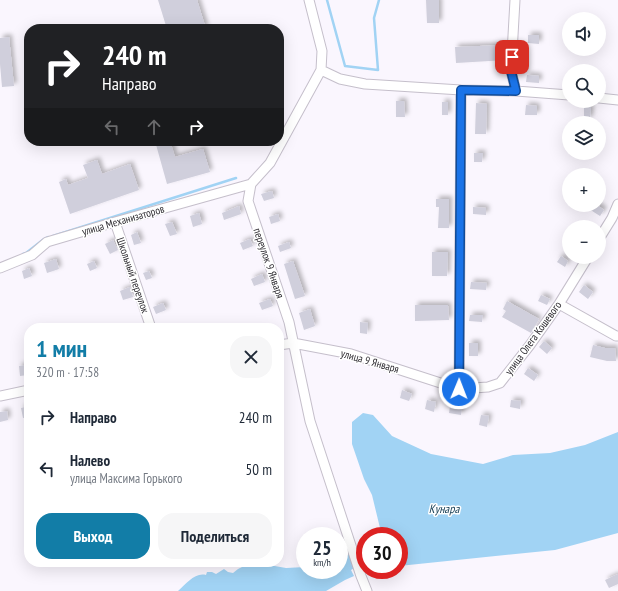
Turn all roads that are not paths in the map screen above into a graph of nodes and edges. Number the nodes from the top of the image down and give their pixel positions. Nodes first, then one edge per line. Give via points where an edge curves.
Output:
1 (310, 0) edge
2 (515, 0) edge
3 (321, 70) junction
4 (461, 90) junction
5 (516, 91) junction
6 (562, 94) edge
7 (606, 99) edge
8 (618, 100) edge
9 (284, 137) edge
10 (279, 146) edge
11 (251, 184) junction
12 (618, 204) edge
13 (115, 222) junction
14 (606, 228) edge
15 (584, 264) edge
16 (0, 268) edge
17 (559, 304) junction
18 (149, 323) edge
19 (618, 336) edge
20 (293, 343) junction
21 (284, 344) edge
22 (459, 389) junction
23 (24, 391) edge
24 (0, 396) edge
25 (367, 591) edge

1 - 3 street via 322,51
2 - 5 street via 511,71
3 - 4 street via 340,79 365,84
3 - 9 street
4 - 5 street
4 - 22 street
5 - 6 street
7 - 8 street
10 - 11 street via 270,163
11 - 13 street, улица Механизаторов
11 - 20 street, переулок 9 Января via 248,201
12 - 14 street
13 - 16 street, улица Механизаторов via 47,242 32,255
13 - 18 street, Школьный переулок
15 - 17 street, улица Олега Кошевого
17 - 19 street
17 - 22 street, улица Олега Кошевого via 500,383 488,387
20 - 21 street, улица 9 Января
20 - 22 street, улица 9 Января via 351,354
20 - 25 street, переулок 9 Января via 310,421
23 - 24 street

